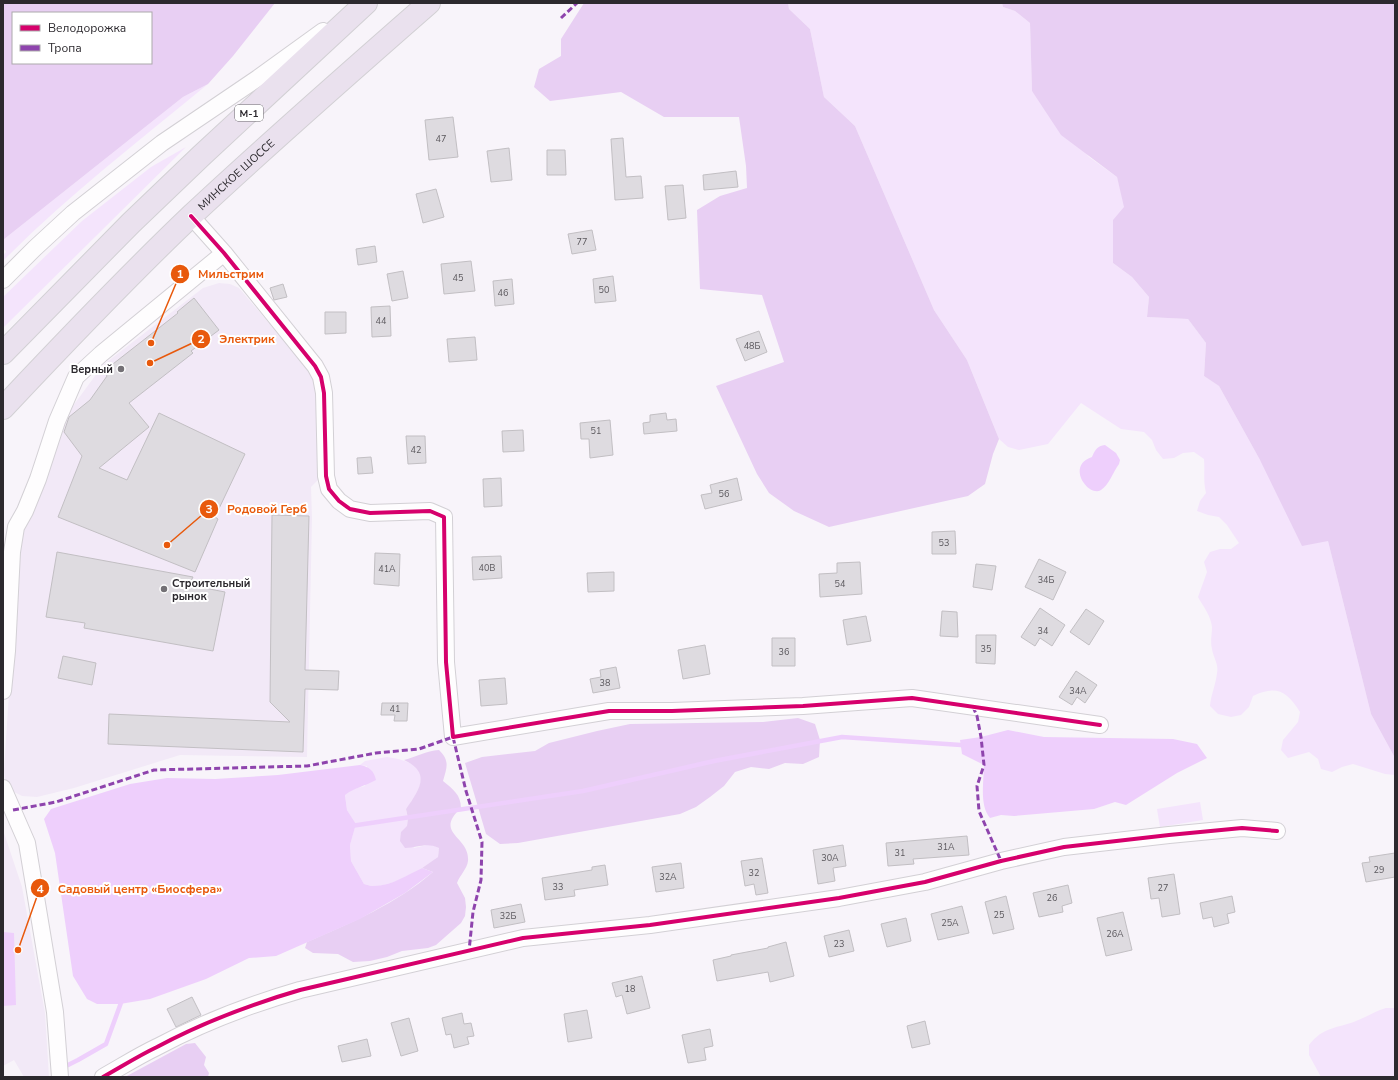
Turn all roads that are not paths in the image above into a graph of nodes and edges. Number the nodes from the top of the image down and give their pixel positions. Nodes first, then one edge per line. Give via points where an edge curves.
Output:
1 (362, 3) edge
2 (366, 3) edge
3 (429, 3) edge
4 (191, 216) junction
5 (224, 253) junction
6 (3, 280) edge
7 (3, 353) edge
8 (3, 408) edge
9 (10, 531) edge
10 (8, 548) edge
11 (3, 692) edge
12 (1100, 725) dead end
13 (3, 788) edge
14 (1277, 831) dead end
15 (60, 1077) edge
16 (103, 1077) edge

1 - 6 street via 162,143 73,213
2 - 7 highway, М-1 via 131,223
3 - 4 highway, МИНСКОЕ ШОССЕ
4 - 5 street
4 - 8 highway, МИНСКОЕ ШОССЕ
5 - 9 street via 76,377 57,421 50,448 25,511
5 - 12 street via 315,366 321,377 324,393 326,476 329,489 350,509 370,513 430,511 444,517 446,662 453,737 609,711 803,706 912,698
9 - 10 street
10 - 11 street via 7,651
13 - 15 street via 27,843 55,1012
14 - 16 street via 1242,828 1064,847 925,882 839,898 650,925 523,938 279,996 217,1019 157,1046

